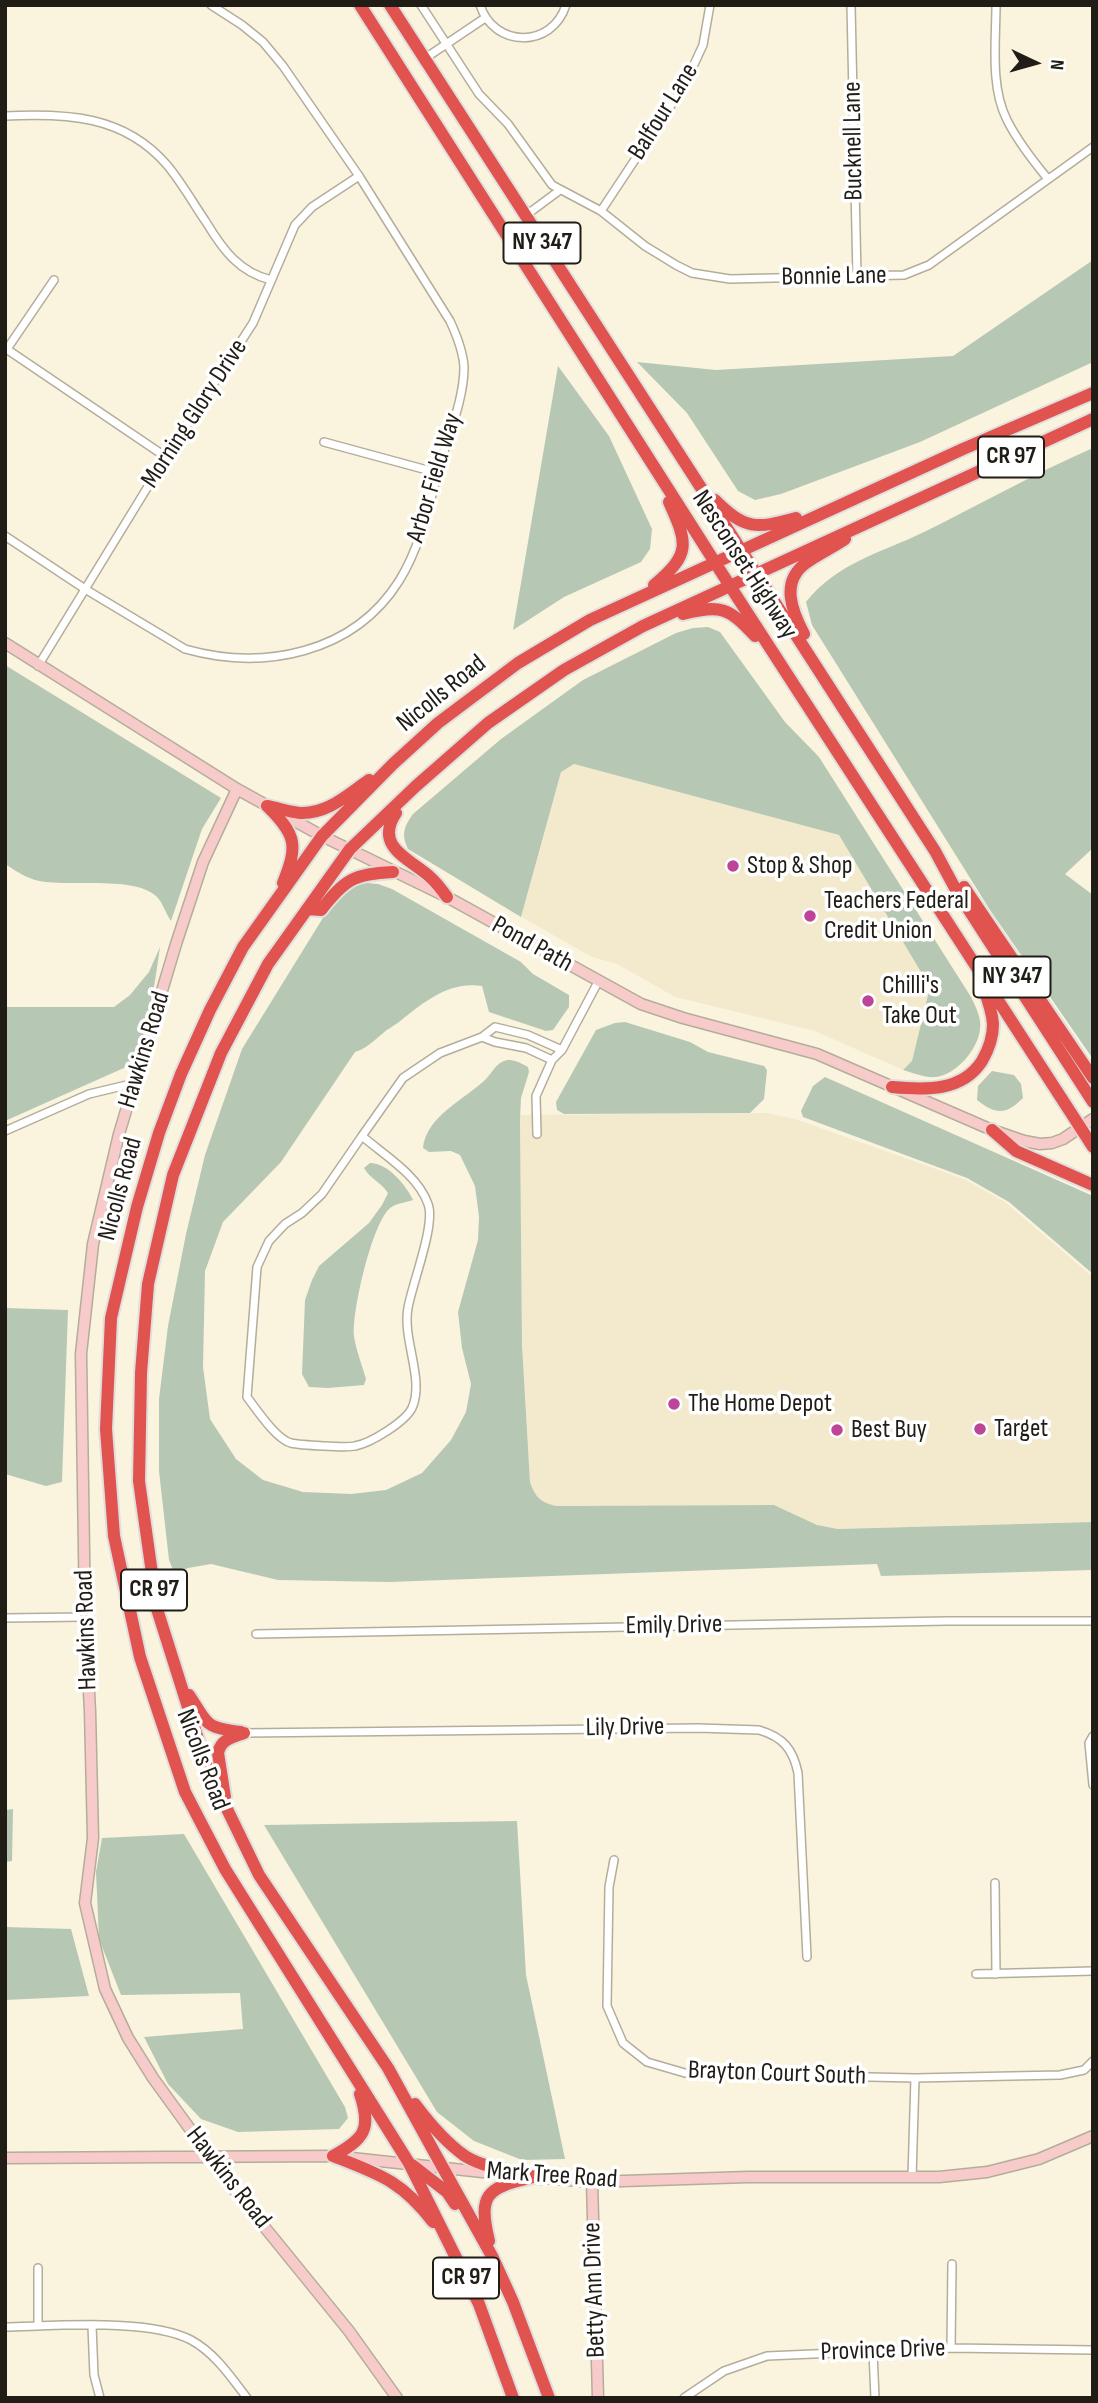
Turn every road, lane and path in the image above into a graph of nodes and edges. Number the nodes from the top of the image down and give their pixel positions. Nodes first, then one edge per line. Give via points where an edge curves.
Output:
1 (211, 5) edge
2 (360, 5) edge
3 (390, 5) edge
4 (421, 5) edge
5 (480, 5) edge
6 (566, 5) edge
7 (710, 5) edge
8 (851, 5) edge
9 (996, 5) edge
10 (485, 18) junction
11 (446, 44) junction
12 (424, 59) junction
13 (5, 116) edge
14 (1093, 147) edge
15 (359, 176) junction
16 (1048, 179) junction
17 (560, 190) junction
18 (601, 211) junction
19 (525, 215) junction
20 (857, 277) junction
21 (54, 280) dead end
22 (271, 281) junction
23 (6, 348) edge
24 (1093, 393) edge
25 (1093, 419) edge
26 (324, 442) dead end
27 (166, 457) junction
28 (648, 457) junction
29 (438, 473) junction
30 (695, 480) junction
31 (836, 506) junction
32 (870, 521) junction
33 (5, 536) edge
34 (741, 550) junction
35 (715, 562) junction
36 (756, 574) junction
37 (730, 586) junction
38 (85, 589) junction
39 (638, 598) junction
40 (643, 626) junction
41 (5, 643) edge
42 (778, 660) junction
43 (38, 666) junction
44 (837, 700) junction
45 (393, 764) junction
46 (416, 786) junction
47 (237, 789) junction
48 (267, 806) junction
49 (322, 836) junction
50 (350, 849) junction
51 (935, 851) junction
52 (393, 872) junction
53 (447, 897) junction
54 (276, 900) junction
55 (307, 909) junction
56 (975, 964) junction
57 (598, 982) junction
58 (506, 1030) junction
59 (482, 1037) junction
60 (503, 1044) junction
61 (562, 1050) junction
62 (552, 1060) junction
63 (1093, 1078) edge
64 (136, 1083) junction
65 (892, 1087) junction
66 (1093, 1102) edge
67 (1093, 1119) edge
68 (1080, 1128) junction
69 (992, 1130) junction
70 (5, 1131) edge
71 (537, 1134) dead end
72 (362, 1136) junction
73 (1093, 1147) edge
74 (1093, 1185) edge
75 (85, 1617) junction
76 (5, 1618) edge
77 (1093, 1621) edge
78 (256, 1633) dead end
79 (180, 1680) junction
80 (244, 1732) junction
81 (1093, 1736) edge
82 (1093, 1785) edge
83 (228, 1811) junction
84 (614, 1860) dead end
85 (995, 1883) dead end
86 (807, 1957) dead end
87 (1093, 1971) edge
88 (976, 1974) dead end
89 (996, 1974) junction
90 (1093, 2061) edge
91 (388, 2068) junction
92 (353, 2074) junction
93 (915, 2078) junction
94 (1093, 2136) edge
95 (207, 2155) junction
96 (334, 2156) junction
97 (5, 2158) edge
98 (409, 2163) junction
99 (443, 2168) junction
100 (912, 2176) junction
101 (536, 2177) junction
102 (592, 2182) junction
103 (451, 2248) junction
104 (493, 2258) junction
105 (953, 2264) dead end
106 (38, 2268) dead end
107 (38, 2326) junction
108 (92, 2326) junction
109 (5, 2327) edge
110 (951, 2348) junction
111 (1093, 2350) edge
112 (533, 2351) junction
113 (873, 2352) junction
114 (100, 2398) edge
115 (247, 2398) edge
116 (397, 2398) edge
117 (513, 2398) edge
118 (549, 2398) edge
119 (598, 2398) edge
120 (684, 2398) edge
121 (875, 2398) edge

1 - 15 street, Arbor Field Way via 263,41
2 - 28 highway, Nesconset Highway / NY 347
3 - 12 highway, Nesconset Highway / NY 347
4 - 11 street, Bonnie Lane
5 - 10 street
6 - 10 street via 554,27 530,38 505,35
7 - 18 street, Balfour Lane via 704,45 685,84
8 - 20 street, Bucknell Lane
9 - 16 street via 997,76 1003,111
10 - 11 street
11 - 12 street
11 - 17 street, Bonnie Lane via 479,94 508,124 552,186
12 - 19 highway, Nesconset Highway / NY 347
13 - 22 street via 90,119 143,143 180,182 224,251 245,270
14 - 16 street, Bonnie Lane
15 - 22 street, Morning Glory Drive via 303,215
15 - 29 street, Arbor Field Way via 459,342 462,381
16 - 20 street, Bonnie Lane via 918,271
17 - 18 street, Bonnie Lane
17 - 19 street
18 - 20 street, Bonnie Lane via 645,246 692,273 730,279
19 - 30 highway, Nesconset Highway / NY 347
21 - 23 street
22 - 27 street, Morning Glory Drive via 253,323
23 - 27 street
24 - 31 highway, Nicolls Road / CR 97
25 - 32 highway, Nicolls Road / CR 97
26 - 29 street
27 - 38 street, Morning Glory Drive
28 - 35 highway, Nesconset Highway / NY 347
28 - 39 highway via 681,528 683,546 674,568
29 - 38 street, Arbor Field Way via 417,542 398,582 370,616 317,647 251,659 204,654 186,649
30 - 31 highway via 732,516 752,526 770,526
30 - 34 highway, Nesconset Highway / NY 347
31 - 34 highway, Nicolls Road / CR 97
32 - 36 highway, Nicolls Road / CR 97
32 - 44 highway via 804,564 791,587 795,617
33 - 38 street, Arbor Field Way
34 - 35 highway, Nicolls Road / CR 97
34 - 36 highway, Nesconset Highway / NY 347
35 - 37 highway, Nesconset Highway / NY 347
35 - 39 highway, Nicolls Road / CR 97
36 - 37 highway, Nicolls Road / CR 97
36 - 44 highway, Nesconset Highway / NY 347
37 - 40 highway, Nicolls Road / CR 97
37 - 42 highway, Nesconset Highway / NY 347
38 - 43 street, Morning Glory Drive
39 - 45 highway, Nicolls Road / CR 97 via 518,663
40 - 42 highway via 703,608 719,608 740,619
40 - 46 highway, Nicolls Road / CR 97 via 517,701
41 - 43 street, Pond Path
42 - 56 highway, Nesconset Highway / NY 347
43 - 47 street, Pond Path
44 - 51 highway, Nesconset Highway / NY 347
45 - 48 highway via 325,809 301,813
45 - 49 highway, Nicolls Road / CR 97
46 - 50 highway, Nicolls Road / CR 97
46 - 53 highway via 389,823 388,835 405,860 430,877
47 - 48 street, Pond Path
47 - 64 street, Hawkins Road via 203,862
48 - 49 street, Pond Path
48 - 54 highway via 287,828 293,850
49 - 50 street, Pond Path
49 - 54 highway, Nicolls Road / CR 97
50 - 52 street, Pond Path
50 - 55 highway, Nicolls Road / CR 97
51 - 63 highway
51 - 66 highway, Nesconset Highway / NY 347
52 - 53 street, Pond Path
52 - 55 highway via 355,876 321,910
53 - 57 street, Pond Path
54 - 92 highway, Nicolls Road / CR 97 via 243,947 210,1010 159,1133 111,1318 106,1429 114,1536 141,1657 185,1791 225,1869
55 - 79 highway, Nicolls Road / CR 97 via 268,964 221,1054 173,1175 148,1284 139,1481 157,1609
56 - 65 highway via 993,1024 990,1045 979,1066 946,1086
56 - 68 highway, Nesconset Highway / NY 347
57 - 61 street
57 - 65 street, Pond Path via 654,1009 817,1054
58 - 59 street via 495,1027
58 - 60 street
58 - 61 street
59 - 60 street
59 - 72 street via 440,1053 403,1078
60 - 62 street
61 - 62 street
62 - 71 street via 536,1096
64 - 70 street via 89,1094
64 - 75 street, Hawkins Road via 93,1244 81,1354
65 - 69 street, Pond Path
67 - 68 street, Pond Path
68 - 69 street, Pond Path via 1046,1144
68 - 73 highway, Nesconset Highway / NY 347
69 - 74 highway via 1016,1151
72 - 72 street via 322,1194 269,1241 257,1267 247,1398 289,1443 355,1446 384,1434 411,1409 416,1389 407,1310 430,1207 409,1176
75 - 76 street
75 - 95 street, Hawkins Road via 93,1838 85,1903 106,1989 128,2038
77 - 78 street, Emily Drive
79 - 80 highway via 208,1724
79 - 83 highway, Nicolls Road / CR 97 via 209,1774
80 - 83 highway via 219,1747
80 - 86 street, Lily Drive via 698,1728 769,1732 788,1746 798,1773
81 - 82 street via 1089,1743
83 - 91 highway, Nicolls Road / CR 97 via 259,1875
84 - 93 street, Brayton Court South via 608,1887 607,2006 623,2043 647,2062 685,2073
85 - 89 street
87 - 89 street
88 - 89 street
90 - 93 street, Brayton Court South via 1084,2070 1060,2075
91 - 99 highway, Nicolls Road / CR 97
91 - 101 highway via 436,2131 467,2157
92 - 96 highway via 366,2128 356,2143
92 - 98 highway, Nicolls Road / CR 97
93 - 100 street
94 - 100 street, Mark Tree Road via 1039,2159 987,2172
95 - 96 street, Mark Tree Road
95 - 97 street, Mark Tree Road
95 - 116 street, Hawkins Road via 349,2330
96 - 98 street, Mark Tree Road
96 - 103 highway via 402,2188
98 - 99 street, Mark Tree Road
98 - 103 highway, Nicolls Road / CR 97
98 - 112 highway via 447,2192
99 - 101 street, Mark Tree Road
99 - 104 highway, Nicolls Road / CR 97
100 - 102 street, Mark Tree Road
101 - 102 street, Mark Tree Road
101 - 104 highway via 499,2187 486,2200 483,2219
102 - 119 street, Betty Ann Drive
103 - 117 highway, Nicolls Road / CR 97 via 479,2304
104 - 112 highway, Nicolls Road / CR 97
105 - 110 street
106 - 107 street
107 - 108 street
107 - 109 street
108 - 114 street
108 - 115 street via 179,2334 223,2366
110 - 111 street, Province Drive
110 - 113 street, Province Drive
112 - 118 highway, Nicolls Road / CR 97
113 - 120 street, Province Drive via 767,2356 724,2371
113 - 121 street

